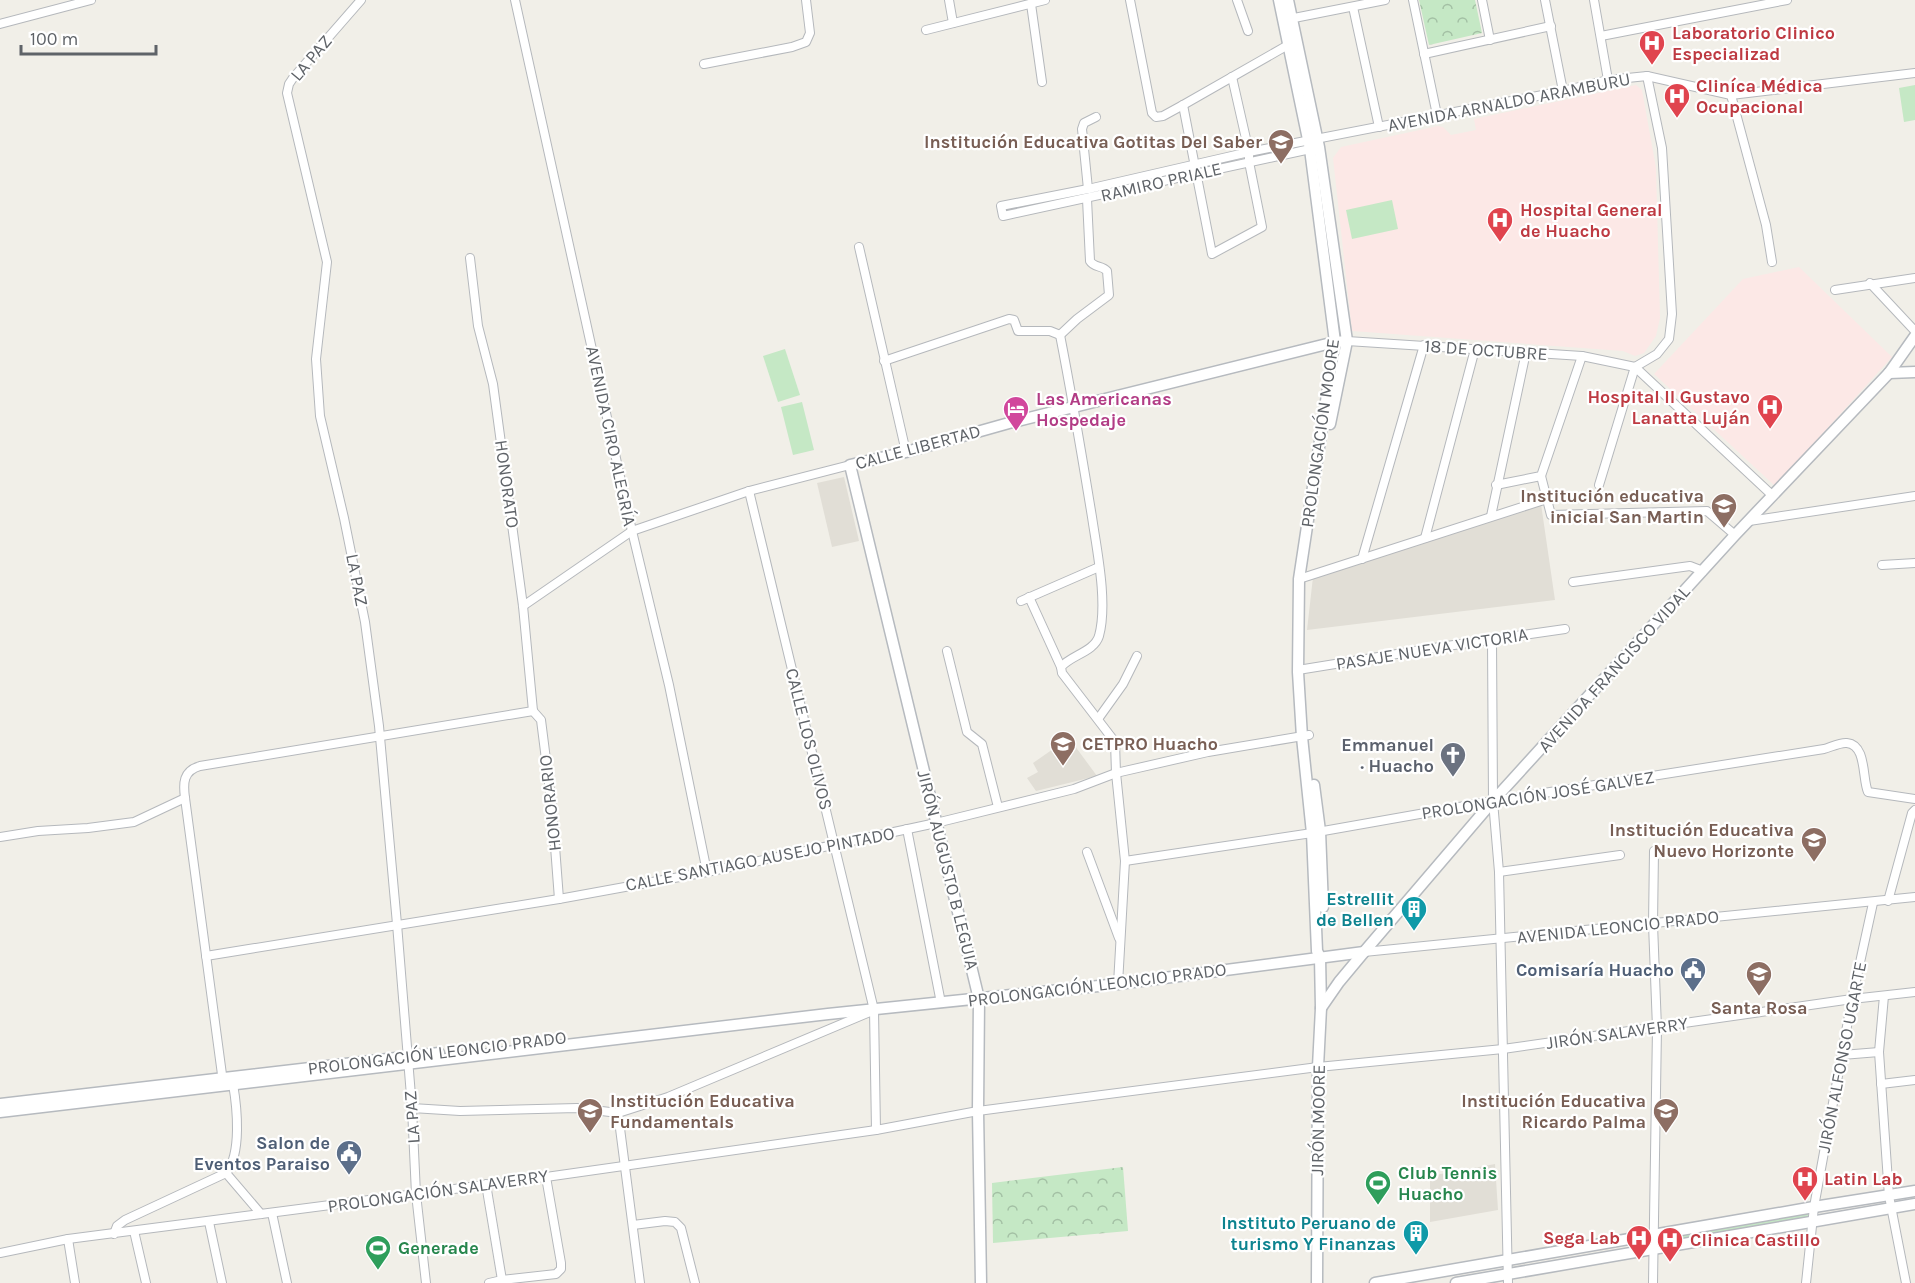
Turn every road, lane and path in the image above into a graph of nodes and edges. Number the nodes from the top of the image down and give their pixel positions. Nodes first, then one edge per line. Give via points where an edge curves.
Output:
1 (91, 0) edge
2 (361, 0) edge
3 (515, 0) edge
4 (806, 0) edge
5 (949, 0) edge
6 (1045, 0) edge
7 (1130, 0) edge
8 (1237, 0) edge
9 (1279, 0) edge
10 (1288, 0) edge
11 (1385, 0) edge
12 (1413, 0) edge
13 (1482, 0) edge
14 (1545, 0) edge
15 (1594, 0) edge
16 (1786, 0) edge
17 (1024, 3) edge
18 (1353, 7) junction
19 (1288, 20) junction
20 (953, 22) junction
21 (0, 24) edge
22 (1551, 27) junction
23 (926, 30) dead end
24 (1248, 31) dead end
25 (1601, 36) junction
26 (1490, 40) junction
27 (1288, 45) junction
28 (1424, 54) junction
29 (704, 64) dead end
30 (1915, 73) edge
31 (1647, 76) junction
32 (1232, 77) junction
33 (1608, 80) junction
34 (1042, 82) dead end
35 (1563, 91) junction
36 (1731, 95) junction
37 (1183, 105) junction
38 (1437, 115) junction
39 (1096, 117) dead end
40 (1379, 127) junction
41 (1314, 144) junction
42 (1249, 152) junction
43 (1249, 162) junction
44 (1194, 164) junction
45 (1196, 174) junction
46 (1088, 189) junction
47 (1087, 199) junction
48 (859, 247) dead end
49 (470, 258) dead end
50 (1772, 262) dead end
51 (1915, 278) edge
52 (1870, 284) junction
53 (1835, 290) dead end
54 (1915, 331) edge
55 (1060, 335) junction
56 (1915, 336) edge
57 (1341, 341) junction
58 (1424, 345) junction
59 (1475, 349) junction
60 (1526, 352) junction
61 (1582, 356) junction
62 (884, 361) junction
63 (1635, 367) junction
64 (1915, 372) edge
65 (1889, 373) junction
66 (1074, 407) junction
67 (906, 452) junction
68 (850, 465) junction
69 (1541, 476) junction
70 (1496, 484) junction
71 (1599, 485) dead end
72 (749, 490) junction
73 (1773, 496) junction
74 (1915, 496) edge
75 (1546, 499) junction
76 (1491, 516) junction
77 (1749, 521) junction
78 (632, 531) junction
79 (1735, 536) junction
80 (1425, 538) junction
81 (1362, 559) junction
82 (1915, 563) edge
83 (1882, 565) dead end
84 (1099, 567) junction
85 (1703, 571) junction
86 (1303, 577) junction
87 (1573, 582) dead end
88 (1029, 597) junction
89 (1021, 601) dead end
90 (523, 606) junction
91 (1565, 628) dead end
92 (1492, 640) junction
93 (946, 651) dead end
94 (1137, 656) dead end
95 (1061, 667) junction
96 (1301, 670) junction
97 (533, 711) junction
98 (1098, 719) junction
99 (1305, 736) junction
100 (379, 737) junction
101 (1116, 773) junction
102 (185, 798) junction
103 (1915, 799) edge
104 (1493, 801) junction
105 (998, 807) junction
106 (1915, 810) edge
107 (936, 823) junction
108 (907, 829) junction
109 (1316, 832) junction
110 (0, 837) edge
111 (835, 845) junction
112 (1654, 851) dead end
113 (1087, 852) dead end
114 (1620, 855) dead end
115 (1125, 861) junction
116 (706, 872) junction
117 (1499, 872) junction
118 (1915, 897) edge
119 (559, 899) junction
120 (1888, 901) junction
121 (1873, 903) junction
122 (398, 924) junction
123 (1653, 924) junction
124 (1500, 939) junction
125 (1120, 941) junction
126 (1364, 952) junction
127 (206, 956) junction
128 (1320, 957) junction
129 (1118, 984) junction
130 (1915, 992) edge
131 (1884, 996) junction
132 (979, 999) junction
133 (1852, 999) junction
134 (941, 1003) junction
135 (1321, 1008) junction
136 (874, 1010) junction
137 (1657, 1028) junction
138 (1503, 1049) junction
139 (1879, 1052) junction
140 (1842, 1055) junction
141 (407, 1060) junction
142 (1318, 1067) junction
143 (1915, 1080) edge
144 (226, 1082) junction
145 (1881, 1084) junction
146 (0, 1104) edge
147 (412, 1108) junction
148 (978, 1111) junction
149 (0, 1112) edge
150 (618, 1113) junction
151 (876, 1130) junction
152 (624, 1166) junction
153 (226, 1173) junction
154 (546, 1177) junction
155 (486, 1185) junction
156 (1915, 1191) edge
157 (416, 1194) junction
158 (1889, 1196) junction
159 (1915, 1204) edge
160 (1814, 1207) junction
161 (1891, 1208) junction
162 (272, 1213) junction
163 (261, 1215) junction
164 (209, 1222) junction
165 (1812, 1222) junction
166 (633, 1225) junction
167 (134, 1231) junction
168 (114, 1234) junction
169 (1654, 1234) junction
170 (68, 1239) junction
171 (1654, 1249) junction
172 (0, 1253) edge
173 (1507, 1259) junction
174 (1508, 1278) edge
175 (501, 1280) junction
176 (75, 1283) edge
177 (146, 1283) edge
178 (222, 1283) edge
179 (287, 1283) edge
180 (426, 1283) edge
181 (489, 1283) edge
182 (639, 1283) edge
183 (695, 1283) edge
184 (981, 1283) edge
185 (1317, 1283) edge
186 (1375, 1283) edge
187 (1456, 1283) edge
188 (1653, 1283) edge
189 (1806, 1283) edge
190 (1906, 1283) edge

1 - 21 street
2 - 100 street, LA PAZ via 293,78 287,93 327,262 316,359 320,416 365,622
3 - 78 street, AVENIDA CIRO ALEGRÍA
4 - 29 street via 810,33 806,42
5 - 20 street
6 - 17 street
7 - 37 street via 1152,113 1162,116
8 - 24 street
9 - 19 street, PROLONGACIÓN MOORE
10 - 19 street, PROLONGACIÓN MOORE
11 - 18 street
12 - 28 street
13 - 26 street
14 - 22 street
15 - 25 street
16 - 25 street
17 - 20 street
17 - 34 street
18 - 19 street
18 - 40 street
19 - 27 street, PROLONGACIÓN MOORE
19 - 41 street, PROLONGACIÓN MOORE
20 - 23 street
22 - 26 street
22 - 35 street
25 - 33 street
26 - 28 street
27 - 32 street
27 - 41 street, PROLONGACIÓN MOORE
28 - 38 street
30 - 36 street, AVENIDA ARNALDO ARAMBURU
31 - 33 street, AVENIDA ARNALDO ARAMBURU
31 - 36 street, AVENIDA ARNALDO ARAMBURU
31 - 63 street via 1662,148 1672,314 1669,339 1657,354
32 - 37 street
32 - 42 street
33 - 35 street, AVENIDA ARNALDO ARAMBURU
35 - 38 street, AVENIDA ARNALDO ARAMBURU
36 - 50 street
37 - 44 street
38 - 40 street, AVENIDA ARNALDO ARAMBURU
39 - 46 street via 1084,123 1082,129
40 - 41 street, AVENIDA ARNALDO ARAMBURU
41 - 42 street, RAMIRO PRIALE
41 - 43 street, RAMIRO PRIALE
41 - 57 street, PROLONGACIÓN MOORE
42 - 43 street
42 - 44 street, RAMIRO PRIALE
43 - 45 street, RAMIRO PRIALE
43 - 45 street via 1262,227 1212,254
44 - 45 street
44 - 46 street, RAMIRO PRIALE
45 - 47 street, RAMIRO PRIALE
46 - 47 street, RAMIRO PRIALE via 1000,206 1003,216
47 - 55 street via 1090,261 1107,271 1109,295
48 - 62 street
49 - 90 street, HONORATO via 478,326 494,384
51 - 52 street
52 - 53 street
52 - 54 street
55 - 62 street via 1050,331 1018,331 1014,320 1009,319
55 - 66 street
56 - 65 street, AVENIDA FRANCISCO VIDAL
57 - 58 street, 18 DE OCTUBRE
57 - 66 street, CALLE LIBERTAD
57 - 86 street, PROLONGACIÓN MOORE
58 - 59 street, 18 DE OCTUBRE
58 - 81 street
59 - 60 street, 18 DE OCTUBRE
59 - 80 street
60 - 61 street, 18 DE OCTUBRE
60 - 70 street
61 - 63 street, 18 DE OCTUBRE
61 - 69 street
62 - 67 street
63 - 71 street
63 - 73 street
64 - 65 street
65 - 73 street, AVENIDA FRANCISCO VIDAL
66 - 67 street, CALLE LIBERTAD
66 - 84 street
67 - 68 street, CALLE LIBERTAD
68 - 72 street, CALLE LIBERTAD
68 - 107 street, JIRÓN AUGUSTO B LEGUIA
69 - 70 street
69 - 75 street
70 - 76 street
72 - 78 street, CALLE LIBERTAD
72 - 111 street, CALLE LOS OLIVOS
73 - 77 street, AVENIDA FRANCISCO VIDAL
74 - 77 street
75 - 76 street
75 - 79 street via 1551,515 1707,511
76 - 80 street
77 - 79 street, AVENIDA FRANCISCO VIDAL
78 - 90 street, CALLE LIBERTAD
78 - 116 street, AVENIDA CIRO ALEGRÍA via 669,685
79 - 85 street, AVENIDA FRANCISCO VIDAL
80 - 81 street
81 - 86 street
82 - 83 street
84 - 88 street
84 - 95 street via 1099,638
85 - 87 street via 1690,566
85 - 104 street, AVENIDA FRANCISCO VIDAL
86 - 96 street, PROLONGACIÓN MOORE
88 - 89 street
88 - 95 street
90 - 97 street, HONORATO
91 - 92 street, PASAJE NUEVA VICTORIA
92 - 96 street, PASAJE NUEVA VICTORIA
92 - 104 street
93 - 105 street via 967,732 982,744
94 - 98 street
95 - 98 street
96 - 99 street, PROLONGACIÓN MOORE
97 - 100 street
97 - 119 street, HONORARIO via 541,720
98 - 101 street via 1115,742
99 - 101 street, CALLE SANTIAGO AUSEJO PINTADO
99 - 109 street, PROLONGACIÓN MOORE
100 - 102 street via 196,767 184,778
100 - 122 street, LA PAZ
101 - 105 street, CALLE SANTIAGO AUSEJO PINTADO via 1074,789
101 - 115 street
102 - 110 street via 134,822
102 - 127 street
103 - 104 street, PROLONGACIÓN JOSÉ GALVEZ via 1868,792 1861,753 1847,743
104 - 109 street, PROLONGACIÓN JOSÉ GALVEZ
104 - 117 street
104 - 126 street, AVENIDA FRANCISCO VIDAL
105 - 107 street, CALLE SANTIAGO AUSEJO PINTADO
106 - 120 street
107 - 108 street, CALLE SANTIAGO AUSEJO PINTADO
107 - 132 street, JIRÓN AUGUSTO B LEGUIA
108 - 111 street, CALLE SANTIAGO AUSEJO PINTADO
108 - 134 street
109 - 115 street, PROLONGACIÓN JOSÉ GALVEZ
109 - 128 street, JIRÓN MOORE
111 - 116 street, CALLE SANTIAGO AUSEJO PINTADO
111 - 136 street, CALLE LOS OLIVOS
112 - 123 street
113 - 125 street
114 - 117 street
115 - 125 street
116 - 119 street, CALLE SANTIAGO AUSEJO PINTADO
117 - 124 street
118 - 120 street, AVENIDA LEONCIO PRADO
119 - 122 street, CALLE SANTIAGO AUSEJO PINTADO
120 - 121 street, AVENIDA LEONCIO PRADO
121 - 123 street, AVENIDA LEONCIO PRADO
121 - 133 street, JIRÓN ALFONSO UGARTE
122 - 127 street, CALLE SANTIAGO AUSEJO PINTADO
122 - 141 street, LA PAZ
123 - 124 street, AVENIDA LEONCIO PRADO
123 - 137 street
124 - 126 street, AVENIDA LEONCIO PRADO
124 - 138 street
125 - 129 street
126 - 128 street, AVENIDA LEONCIO PRADO
126 - 135 street, AVENIDA FRANCISCO VIDAL
127 - 144 street
128 - 129 street, PROLONGACIÓN LEONCIO PRADO
128 - 135 street, JIRÓN MOORE
129 - 132 street, PROLONGACIÓN LEONCIO PRADO
130 - 131 street, JIRÓN SALAVERRY
131 - 133 street, JIRÓN SALAVERRY
131 - 139 street
132 - 134 street, PROLONGACIÓN LEONCIO PRADO
132 - 148 street, JIRÓN AUGUSTO B LEGUIA
133 - 137 street, JIRÓN SALAVERRY
133 - 140 street, JIRÓN ALFONSO UGARTE
134 - 136 street, PROLONGACIÓN LEONCIO PRADO
135 - 142 street, JIRÓN MOORE
136 - 141 street, PROLONGACIÓN LEONCIO PRADO
136 - 150 street, PROLONGACIÓN LEONCIO PRADO via 668,1097
136 - 151 street, CALLE LOS OLIVOS
137 - 138 street, JIRÓN SALAVERRY
137 - 169 street
138 - 142 street, JIRÓN SALAVERRY
138 - 173 street
139 - 140 street
139 - 145 street
140 - 160 street, JIRÓN ALFONSO UGARTE
141 - 144 street, PROLONGACIÓN LEONCIO PRADO
141 - 147 street, LA PAZ
142 - 148 street, JIRÓN SALAVERRY
142 - 185 street, JIRÓN MOORE
143 - 145 street
144 - 146 street, PROLONGACIÓN LEONCIO PRADO
144 - 149 street, PROLONGACIÓN LEONCIO PRADO
144 - 153 street via 237,1107 232,1163
145 - 158 street
147 - 150 street, PROLONGACIÓN LEONCIO PRADO via 577,1108
147 - 157 street, LA PAZ
148 - 151 street, PROLONGACIÓN SALAVERRY
148 - 184 street, JIRÓN AUGUSTO B LEGUIA
150 - 152 street
151 - 152 street, PROLONGACIÓN SALAVERRY
152 - 154 street, PROLONGACIÓN SALAVERRY
152 - 166 street
153 - 163 street
153 - 168 street via 125,1220
154 - 155 street, PROLONGACIÓN SALAVERRY
154 - 175 street via 561,1269 556,1275
155 - 157 street, PROLONGACIÓN SALAVERRY
155 - 175 street
156 - 158 street
157 - 162 street, PROLONGACIÓN SALAVERRY
157 - 180 street, LA PAZ
158 - 160 street
158 - 161 street
159 - 161 street
160 - 165 street, JIRÓN ALFONSO UGARTE
160 - 169 street
161 - 165 street
161 - 190 street
162 - 163 street, PROLONGACIÓN SALAVERRY
162 - 179 street
163 - 164 street, PROLONGACIÓN SALAVERRY
164 - 167 street, PROLONGACIÓN SALAVERRY
164 - 178 street
165 - 171 street
165 - 189 street, JIRÓN ALFONSO UGARTE
166 - 182 street
166 - 183 street via 675,1222 681,1228
167 - 168 street, PROLONGACIÓN SALAVERRY
167 - 177 street
168 - 170 street, PROLONGACIÓN SALAVERRY
169 - 171 street
169 - 173 street
170 - 172 street, PROLONGACIÓN SALAVERRY
170 - 176 street
171 - 174 street
171 - 188 street
173 - 174 street
173 - 186 street
174 - 187 street
175 - 181 street

